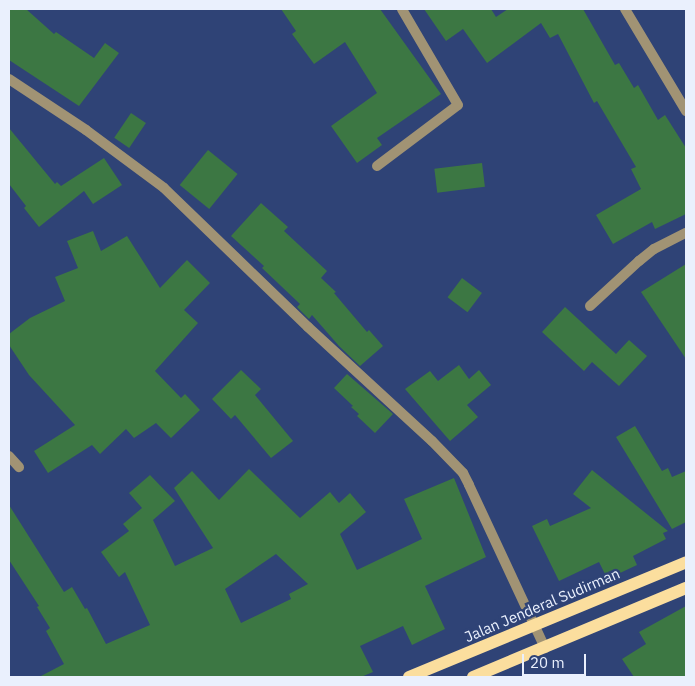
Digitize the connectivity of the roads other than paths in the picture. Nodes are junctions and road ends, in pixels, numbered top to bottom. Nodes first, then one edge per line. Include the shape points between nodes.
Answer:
1 (402, 9) edge
2 (624, 9) edge
3 (9, 79) edge
4 (686, 111) edge
5 (377, 166) dead end
6 (686, 233) edge
7 (590, 306) dead end
8 (9, 456) edge
9 (19, 467) dead end
10 (686, 562) edge
11 (686, 588) edge
12 (536, 626) junction
13 (545, 648) junction
14 (409, 677) edge
15 (473, 677) edge

1 - 5 street via 458,105
2 - 4 street
3 - 12 street via 86,130 164,188 432,441 470,485
6 - 7 street via 638,261
8 - 9 street
10 - 12 main road, Jalan Jenderal Sudirman
11 - 13 main road
12 - 13 street
12 - 14 main road, Jalan Jenderal Sudirman
13 - 15 main road

